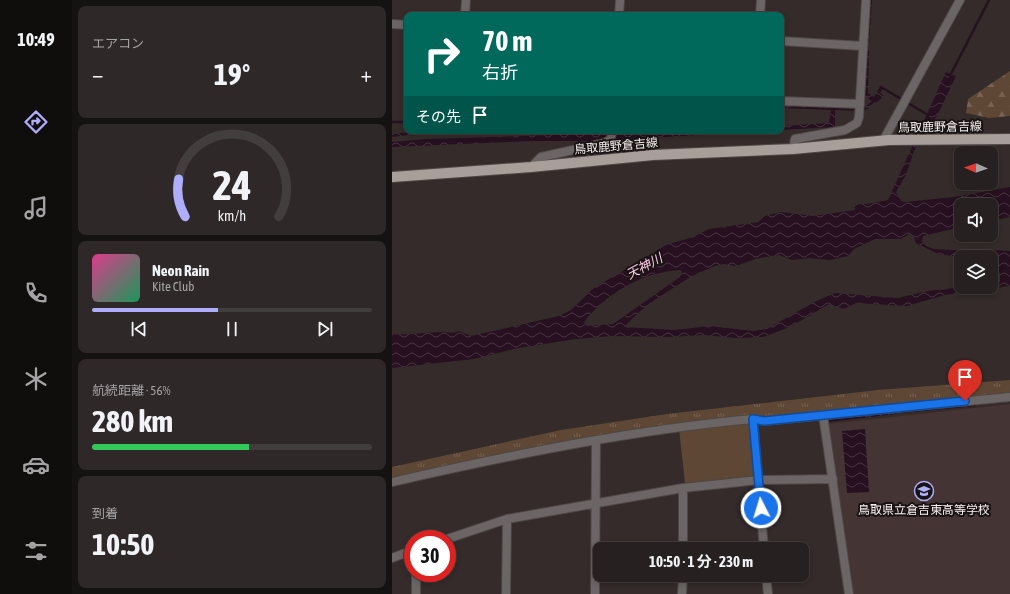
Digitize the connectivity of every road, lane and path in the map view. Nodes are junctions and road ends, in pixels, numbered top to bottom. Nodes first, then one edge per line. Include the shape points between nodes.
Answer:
1 (466, 0) edge
2 (620, 0) edge
3 (761, 0) edge
4 (866, 0) edge
5 (960, 0) edge
6 (465, 12) edge
7 (619, 12) edge
8 (760, 12) edge
9 (392, 24) edge
10 (404, 24) edge
11 (784, 41) edge
12 (863, 46) junction
13 (784, 101) edge
14 (860, 104) junction
15 (612, 134) edge
16 (1010, 139) edge
17 (886, 141) junction
18 (793, 149) junction
19 (531, 167) junction
20 (392, 177) edge
21 (1010, 397) edge
22 (822, 415) junction
23 (753, 419) junction
24 (596, 440) junction
25 (833, 478) junction
26 (759, 480) junction
27 (392, 482) edge
28 (683, 488) junction
29 (595, 502) junction
30 (507, 519) junction
31 (456, 536) edge
32 (683, 542) edge
33 (763, 542) edge
34 (404, 553) edge
35 (392, 558) edge
36 (416, 582) edge
37 (683, 582) edge
38 (767, 582) edge
39 (416, 594) edge
40 (506, 594) edge
41 (595, 594) edge
42 (682, 594) edge
43 (768, 594) edge
44 (849, 594) edge

1 - 6 street
2 - 7 street
3 - 8 street
4 - 12 street
5 - 17 street
9 - 10 street
11 - 12 street
12 - 14 street
13 - 14 street
14 - 18 street via 857,123 845,130 795,139
15 - 19 street via 611,139 605,143 541,158
16 - 17 main road, 鳥取鹿野倉吉線
17 - 18 main road, 鳥取鹿野倉吉線
18 - 19 main road, 鳥取鹿野倉吉線 via 653,155
19 - 20 main road, 鳥取鹿野倉吉線
21 - 22 street
22 - 23 street via 764,421
22 - 25 street
23 - 24 street
23 - 26 street
24 - 27 street
24 - 29 street
25 - 26 street
25 - 44 street
26 - 28 street
26 - 33 street
28 - 29 street
28 - 32 street
29 - 30 street
29 - 41 street
30 - 31 street
30 - 40 street
34 - 35 street
36 - 39 street
37 - 42 street
38 - 43 street

